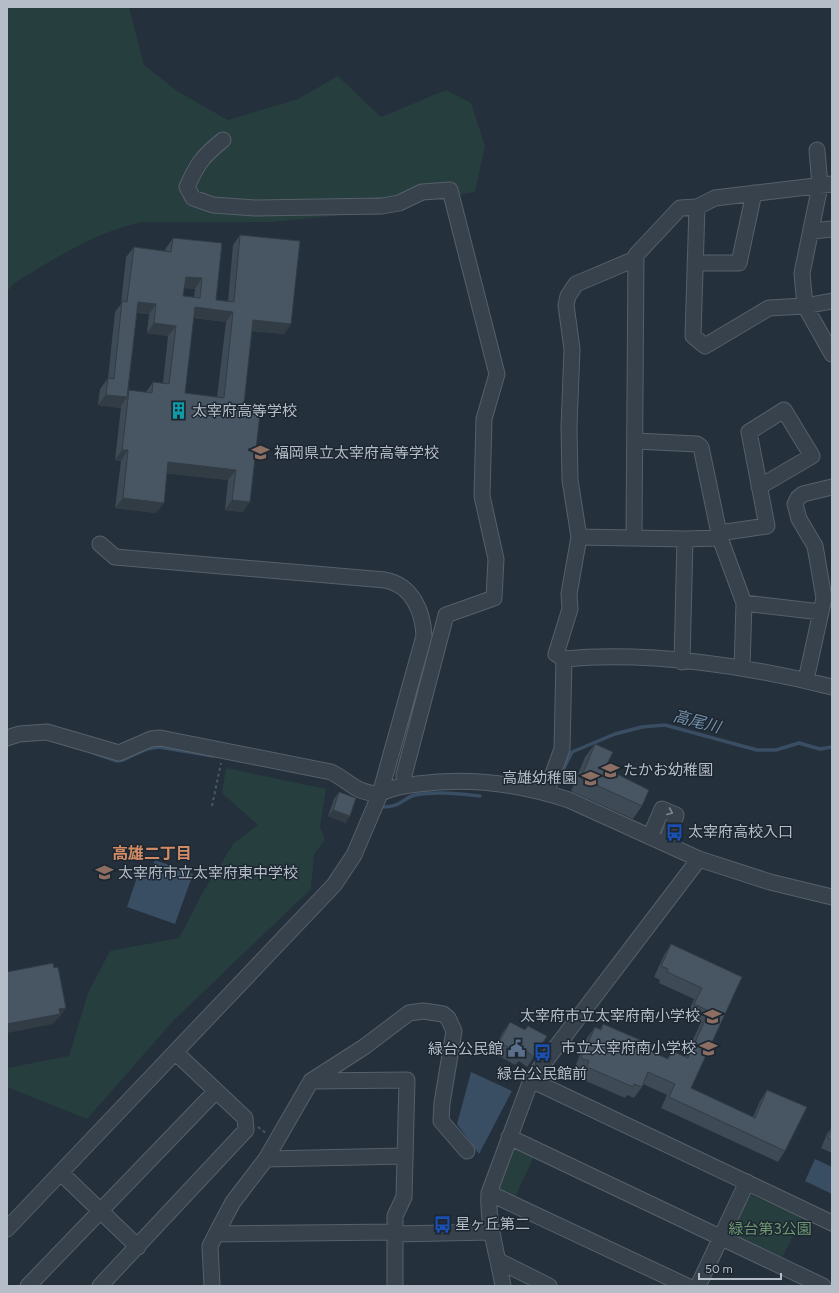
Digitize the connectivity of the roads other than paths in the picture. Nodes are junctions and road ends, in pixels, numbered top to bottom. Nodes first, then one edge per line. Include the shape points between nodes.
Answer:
1 (223, 140) dead end
2 (817, 150) dead end
3 (826, 185) edge
4 (754, 193) junction
5 (697, 207) junction
6 (832, 229) edge
7 (812, 231) junction
8 (635, 259) junction
9 (695, 263) junction
10 (832, 301) edge
11 (805, 306) junction
12 (832, 354) edge
13 (635, 441) junction
14 (759, 487) junction
15 (832, 487) edge
16 (719, 536) junction
17 (579, 537) junction
18 (634, 538) junction
19 (685, 539) junction
20 (100, 544) dead end
21 (825, 602) edge
22 (744, 603) junction
23 (564, 659) junction
24 (682, 662) junction
25 (742, 668) junction
26 (806, 680) junction
27 (832, 687) edge
28 (7, 738) edge
29 (405, 786) junction
30 (546, 793) junction
31 (380, 794) junction
32 (650, 837) junction
33 (666, 844) junction
34 (699, 859) junction
35 (832, 897) edge
36 (175, 1052) junction
37 (532, 1080) junction
38 (311, 1081) junction
39 (216, 1091) junction
40 (509, 1138) junction
41 (467, 1152) dead end
42 (405, 1156) junction
43 (266, 1159) junction
44 (61, 1173) junction
45 (747, 1182) junction
46 (489, 1193) junction
47 (99, 1211) junction
48 (832, 1223) edge
49 (7, 1229) edge
50 (492, 1232) junction
51 (395, 1233) junction
52 (216, 1234) junction
53 (721, 1237) junction
54 (138, 1247) junction
55 (499, 1262) junction
56 (28, 1286) edge
57 (100, 1286) edge
58 (212, 1286) edge
59 (395, 1286) edge
60 (503, 1286) edge
61 (549, 1286) edge
62 (687, 1286) edge
63 (698, 1286) edge
64 (823, 1286) edge

1 - 29 street via 204,155 187,188 193,198 213,205 255,208 382,206 399,203 422,192 450,190 497,374 484,419 482,496 496,559 494,598 446,615 404,775
2 - 3 street
3 - 4 street
3 - 7 street
4 - 5 street via 715,198
4 - 9 street via 739,263
5 - 8 street via 678,209
5 - 9 street
6 - 7 street
7 - 11 street via 802,273
8 - 13 street
8 - 17 street via 576,284 568,296 566,306 572,349 570,480
9 - 11 street via 693,336 705,346 769,308
10 - 11 street
11 - 12 street
13 - 16 street via 701,446
13 - 18 street
14 - 14 street via 749,432 784,410 812,456
14 - 16 street via 767,526
15 - 21 street via 804,494 798,498 796,504 799,519 815,546
16 - 19 street
16 - 22 street
17 - 18 street
17 - 23 street via 569,594 570,609 556,654
18 - 19 street
19 - 24 street
20 - 31 street via 115,557 385,580 407,590 419,609 424,636
21 - 22 street
21 - 26 street
22 - 25 street
23 - 24 street via 599,656
23 - 30 street via 562,749
24 - 25 street
25 - 26 street
26 - 27 street
28 - 31 street via 19,734 47,732 119,753 151,739 160,738 331,772 360,792
29 - 30 street via 446,780 486,782
29 - 31 street
30 - 32 street via 569,800
31 - 36 street via 354,855 334,885
32 - 33 street
32 -> 33 street via 662,809 676,815
33 - 34 street
34 - 35 street via 770,882
34 - 37 street
36 - 39 street
36 - 44 street
37 - 40 street
37 - 45 street
38 - 41 street via 364,1047 409,1013 423,1011 443,1014 448,1018 454,1031 441,1121
38 - 42 street via 407,1080
38 - 43 street
39 - 47 street
39 - 54 street via 246,1118 246,1130
40 - 46 street
40 - 53 street
42 - 43 street
42 - 51 street via 404,1197 395,1216
43 - 52 street via 233,1202
44 - 47 street
44 - 49 street
45 - 48 street
45 - 53 street
46 - 50 street
46 - 62 street
47 - 54 street
47 - 56 street
50 - 51 street
50 - 55 street
51 - 52 street
51 - 59 street
52 - 58 street via 210,1246
53 - 63 street
53 - 64 street
54 - 57 street
55 - 60 street
55 - 61 street

